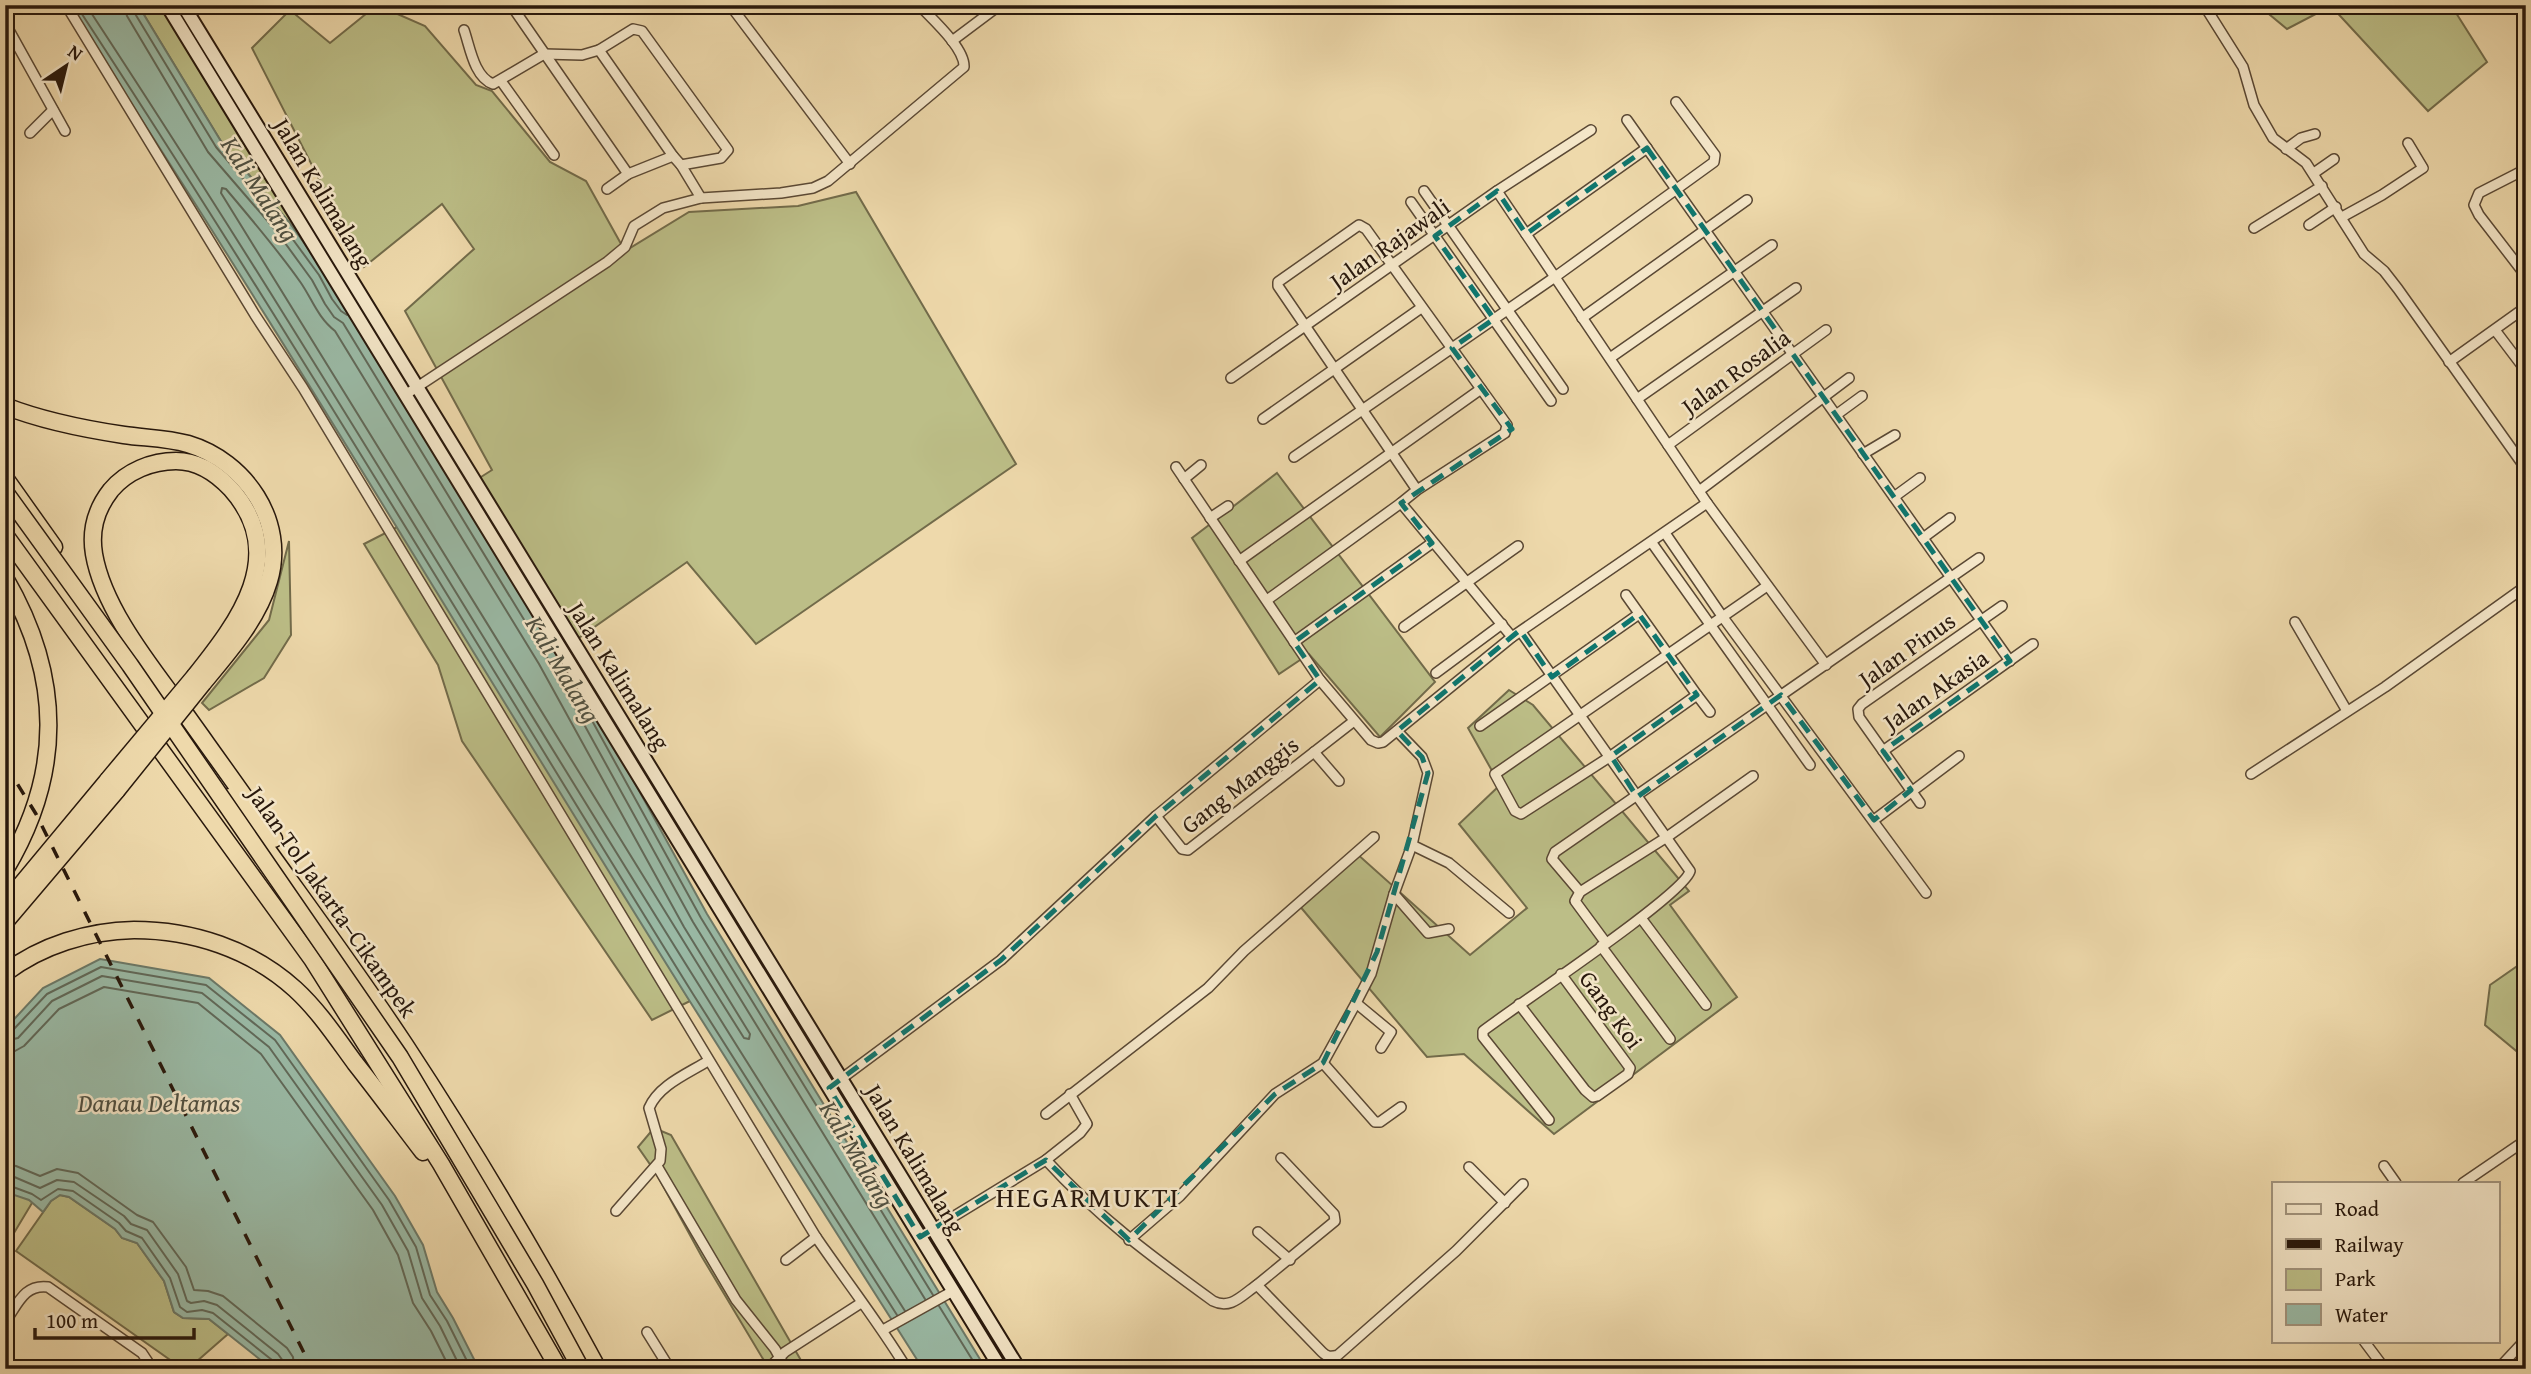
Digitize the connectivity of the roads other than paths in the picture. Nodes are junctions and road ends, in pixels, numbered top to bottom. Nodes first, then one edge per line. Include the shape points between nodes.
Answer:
1 (66, 5) edge
2 (167, 5) edge
3 (183, 5) edge
4 (511, 5) edge
5 (730, 5) edge
6 (919, 5) edge
7 (1000, 5) edge
8 (2204, 5) edge
9 (5, 23) edge
10 (464, 30) dead end
11 (952, 41) junction
12 (599, 50) junction
13 (544, 54) junction
14 (501, 81) junction
15 (1676, 103) dead end
16 (53, 110) junction
17 (1627, 120) dead end
18 (1591, 130) dead end
19 (65, 131) dead end
20 (30, 133) dead end
21 (2315, 134) dead end
22 (2408, 143) dead end
23 (1647, 148) junction
24 (2286, 149) junction
25 (554, 155) dead end
26 (673, 156) junction
27 (2334, 159) dead end
28 (849, 164) junction
29 (681, 165) junction
30 (2522, 171) edge
31 (2314, 173) junction
32 (628, 174) junction
33 (2526, 182) edge
34 (2322, 186) junction
35 (607, 189) dead end
36 (1677, 190) junction
37 (1424, 191) dead end
38 (1497, 191) junction
39 (701, 198) junction
40 (1747, 200) dead end
41 (1411, 202) dead end
42 (2336, 207) junction
43 (2342, 217) junction
44 (2309, 225) dead end
45 (1448, 226) junction
46 (2254, 228) dead end
47 (1706, 231) junction
48 (1526, 234) junction
49 (1435, 236) junction
50 (1772, 245) dead end
51 (1393, 265) junction
52 (1734, 271) junction
53 (2526, 276) edge
54 (1555, 277) junction
55 (1796, 288) dead end
56 (1421, 307) junction
57 (2526, 307) edge
58 (1507, 310) junction
59 (1762, 311) junction
60 (1582, 318) junction
61 (1494, 319) junction
62 (1305, 327) junction
63 (1826, 330) dead end
64 (2496, 330) junction
65 (1452, 348) junction
66 (1794, 355) junction
67 (1610, 358) junction
68 (2449, 362) junction
69 (1333, 369) junction
70 (2526, 371) edge
71 (1231, 378) dead end
72 (1849, 378) dead end
73 (417, 387) junction
74 (1481, 389) junction
75 (1563, 389) dead end
76 (405, 395) junction
77 (1862, 396) dead end
78 (1824, 397) junction
79 (1637, 399) junction
80 (1551, 401) dead end
81 (5, 406) edge
82 (1362, 410) junction
83 (1836, 415) junction
84 (1263, 419) dead end
85 (1895, 435) dead end
86 (1668, 445) junction
87 (1391, 452) junction
88 (1863, 454) junction
89 (1294, 457) dead end
90 (1201, 465) dead end
91 (1176, 467) dead end
92 (2526, 469) edge
93 (5, 478) edge
94 (1184, 478) junction
95 (1920, 478) dead end
96 (1418, 490) junction
97 (1699, 491) junction
98 (5, 492) edge
99 (1894, 497) junction
100 (1401, 503) junction
101 (1707, 503) junction
102 (1228, 506) dead end
103 (5, 508) edge
104 (1210, 518) junction
105 (1950, 518) dead end
106 (1665, 533) junction
107 (5, 535) edge
108 (1923, 538) junction
109 (1652, 542) junction
110 (1432, 543) junction
111 (1518, 546) dead end
112 (1979, 558) dead end
113 (1239, 561) junction
114 (5, 578) edge
115 (1951, 578) junction
116 (1468, 582) junction
117 (1768, 586) junction
118 (2526, 586) edge
119 (1626, 595) dead end
120 (1267, 600) junction
121 (2002, 606) dead end
122 (1639, 614) junction
123 (1722, 616) junction
124 (1982, 621) junction
125 (2295, 622) dead end
126 (1502, 624) junction
127 (1709, 625) junction
128 (1404, 627) dead end
129 (1521, 632) junction
130 (1512, 637) junction
131 (1294, 642) junction
132 (2033, 644) dead end
133 (1668, 655) junction
134 (2010, 661) junction
135 (1826, 665) junction
136 (1436, 673) dead end
137 (1552, 677) junction
138 (199, 680) junction
139 (1320, 680) junction
140 (1697, 695) junction
141 (1781, 695) junction
142 (1766, 705) junction
143 (2347, 711) junction
144 (1710, 712) dead end
145 (1581, 716) junction
146 (1354, 721) junction
147 (1480, 726) dead end
148 (1397, 731) junction
149 (1883, 751) junction
150 (1314, 752) junction
151 (1611, 756) junction
152 (1959, 756) dead end
153 (1810, 765) dead end
154 (2251, 774) dead end
155 (1753, 776) dead end
156 (1339, 781) dead end
157 (112, 785) junction
158 (1911, 790) junction
159 (1637, 796) junction
160 (1920, 803) dead end
161 (1156, 816) junction
162 (1874, 820) junction
163 (1374, 837) dead end
164 (1667, 837) junction
165 (1412, 845) junction
166 (5, 870) edge
167 (1580, 892) junction
168 (1926, 893) dead end
169 (1394, 894) junction
170 (5, 904) edge
171 (1509, 913) dead end
172 (1641, 918) junction
173 (5, 922) edge
174 (325, 928) junction
175 (1449, 929) dead end
176 (1603, 945) junction
177 (5, 973) edge
178 (1561, 974) junction
179 (1356, 1003) junction
180 (1519, 1004) junction
181 (1706, 1005) dead end
182 (1670, 1039) dead end
183 (1381, 1048) dead end
184 (708, 1061) junction
185 (1323, 1063) junction
186 (841, 1079) junction
187 (829, 1088) junction
188 (1070, 1094) junction
189 (1401, 1107) dead end
190 (1046, 1114) dead end
191 (1549, 1120) dead end
192 (2526, 1140) edge
193 (1281, 1158) dead end
194 (1046, 1160) junction
195 (657, 1166) junction
196 (2384, 1166) dead end
197 (1469, 1167) dead end
198 (2395, 1182) edge
199 (2464, 1182) edge
200 (1523, 1184) dead end
201 (1505, 1203) junction
202 (617, 1211) dead end
203 (472, 1218) junction
204 (933, 1229) junction
205 (1258, 1233) dead end
206 (816, 1237) junction
207 (920, 1237) junction
208 (1129, 1240) junction
209 (786, 1260) dead end
210 (1290, 1260) junction
211 (1257, 1285) junction
212 (947, 1294) junction
213 (861, 1303) junction
214 (5, 1322) edge
215 (883, 1330) junction
216 (647, 1332) dead end
217 (2526, 1339) edge
218 (2365, 1342) edge
219 (779, 1358) junction
220 (149, 1369) edge
221 (559, 1369) edge
222 (571, 1369) edge
223 (581, 1369) edge
224 (598, 1369) edge
225 (670, 1369) edge
226 (768, 1369) edge
227 (786, 1369) edge
228 (907, 1369) edge
229 (1001, 1369) edge
230 (1019, 1369) edge
231 (2385, 1369) edge
232 (2498, 1369) edge

1 - 184 street via 322,419
2 - 76 main road, Jalan Kalimalang
3 - 73 main road, Jalan Kalimalang
4 - 13 street
5 - 28 street
6 - 11 street
7 - 11 street
8 - 24 street via 2243,67 2258,113 2273,138
9 - 16 street
10 - 14 street via 483,78 491,84
11 - 28 street via 964,61 962,69
12 - 13 street via 582,55
12 - 26 street
12 - 29 street via 633,29 642,31 728,150 721,158
13 - 14 street
13 - 32 street
14 - 25 street
15 - 36 street via 1716,158
16 - 19 street
16 - 20 street
17 - 23 street
18 - 38 street, Jalan Rajawali
21 - 24 street
22 - 43 street via 2423,168
23 - 36 street
23 - 48 street
24 - 31 street
26 - 29 street
26 - 32 street
27 - 31 street
28 - 39 street via 813,188
29 - 39 street
30 - 33 street
30 - 53 street via 2479,193 2473,205
31 - 34 street
32 - 35 street
34 - 42 street
34 - 46 street
36 - 47 street
36 - 54 street
37 - 45 street
38 - 45 street, Jalan Rajawali
38 - 48 street
39 - 73 street via 663,208 644,219 634,226 622,250 607,262
40 - 47 street
41 - 49 street
42 - 43 street
42 - 44 street
43 - 68 street via 2364,254 2384,271
45 - 49 street, Jalan Rajawali
45 - 58 street
47 - 52 street
47 - 60 street
48 - 54 street
49 - 51 street, Jalan Rajawali
49 - 61 street
50 - 52 street
51 - 56 street
51 - 62 street, Jalan Rajawali
51 - 62 street via 1366,229 1359,225 1351,229 1278,282
52 - 59 street
52 - 67 street
54 - 58 street
54 - 60 street
55 - 59 street
56 - 65 street
56 - 69 street
57 - 64 street
58 - 61 street
58 - 75 street
59 - 66 street
59 - 79 street
60 - 67 street
61 - 65 street
61 - 80 street
62 - 69 street
62 - 71 street, Jalan Rajawali
63 - 66 street, Jalan Rosalia
64 - 68 street
64 - 70 street
65 - 74 street
65 - 82 street
66 - 78 street
66 - 86 street, Jalan Rosalia
67 - 79 street
68 - 92 street
69 - 82 street
69 - 84 street
72 - 78 street
73 - 76 street
73 - 186 main road, Jalan Kalimalang
74 - 87 street
74 - 96 street via 1507,431
76 - 187 main road, Jalan Kalimalang
77 - 83 street
78 - 83 street
78 - 97 street
79 - 86 street
81 - 138 highway via 85,428 191,445 229,465 253,489 271,534 269,582 242,633
82 - 87 street
82 - 89 street
83 - 88 street
85 - 88 street
86 - 97 street
87 - 96 street
87 - 113 street
88 - 99 street
90 - 94 street
91 - 94 street
93 - 174 highway, Jalan Tol Jakarta–Cikampek
94 - 104 street
95 - 99 street
96 - 100 street
97 - 101 street
98 - 223 highway, bridge via 400,1057
99 - 108 street
100 - 110 street
100 - 120 street
101 - 106 street
101 - 117 street
102 - 104 street
103 - 222 highway, bridge via 316,945 400,1073
104 - 113 street
105 - 108 street
106 - 109 street
106 - 123 street
107 - 203 highway, Jalan Tol Jakarta–Cikampek via 312,959
108 - 115 street
109 - 127 street
109 - 129 street
110 - 116 street
110 - 131 street
111 - 116 street
112 - 115 street
113 - 120 street
114 - 166 highway via 41,659 49,719 42,782 29,822
115 - 124 street
115 - 135 street
116 - 126 street
116 - 128 street
117 - 123 street
117 - 135 street
118 - 143 street
119 - 122 street
120 - 131 street
121 - 124 street, Jalan Pinus
122 - 133 street
122 - 137 street
123 - 127 street
123 - 141 street
124 - 134 street
124 - 149 street, Jalan Pinus via 1862,704 1858,713
125 - 143 street
126 - 130 street
126 - 136 street
127 - 133 street
127 - 142 street
129 - 130 street
129 - 137 street
130 - 148 street
131 - 139 street
132 - 134 street, Jalan Akasia
133 - 140 street
133 - 145 street
134 - 149 street, Jalan Akasia
135 - 141 street
137 - 145 street
137 - 147 street
138 - 157 highway, bridge
138 - 174 highway via 246,605 256,576 256,542 245,507 225,483 205,468 169,461 126,476 104,499 94,521 95,563 142,655 304,885
139 - 146 street
139 - 161 street
140 - 144 street
140 - 151 street
141 - 142 street
141 - 162 street
142 - 153 street
142 - 159 street
143 - 154 street
145 - 151 street
145 - 151 street via 1496,772 1515,811 1521,814
146 - 148 street via 1378,743
146 - 150 street, Gang Manggis
148 - 165 street via 1422,757 1428,773
149 - 158 street
150 - 156 street
150 - 161 street, Gang Manggis via 1188,850 1182,849
151 - 159 street
152 - 158 street
155 - 164 street
157 - 170 highway
157 - 173 highway
158 - 160 street
158 - 162 street
159 - 164 street
159 - 167 street via 1553,853 1552,859
161 - 186 street via 1001,960
162 - 168 street
163 - 188 street via 1208,988
164 - 167 street
164 - 172 street via 1690,874
165 - 169 street
165 - 171 street via 1449,863
167 - 176 street via 1575,901
169 - 175 street via 1428,933
169 - 179 street via 1371,974
172 - 176 street
172 - 181 street
174 - 224 highway, Jalan Tol Jakarta–Cikampek via 506,1207
176 - 178 street
176 - 182 street
177 - 203 highway via 59,944 119,931 169,932 238,952 271,970 307,1002
178 - 180 street
178 - 180 street, Gang Koi via 1630,1068 1628,1074 1593,1097
179 - 183 street via 1391,1032
179 - 185 street
180 - 191 street via 1483,1031 1483,1037
184 - 195 street via 652,1101 649,1108 662,1149
184 - 206 street
185 - 189 street via 1375,1122
185 - 208 street via 1275,1094 1180,1196
186 - 187 street
186 - 204 main road, Jalan Kalimalang
187 - 207 main road, Jalan Kalimalang
188 - 190 street
188 - 194 street via 1087,1124
192 - 199 street
193 - 210 street via 1335,1216 1334,1224
194 - 204 street
194 - 208 street via 1074,1192
195 - 202 street
195 - 219 street via 736,1300
196 - 198 street
197 - 201 street
200 - 201 street
201 - 211 street via 1338,1355 1326,1356
203 - 221 highway, Jalan Tol Jakarta–Cikampek
204 - 207 street
204 - 230 main road, Jalan Kalimalang
205 - 210 street
206 - 209 street
206 - 213 street
207 - 212 main road, Jalan Kalimalang
208 - 211 street via 1221,1305
210 - 211 street
212 - 215 street
212 - 229 main road, Jalan Kalimalang
213 - 215 street
213 - 219 street
214 - 220 street via 27,1290 37,1285 48,1287 142,1353
215 - 228 street
216 - 225 street
217 - 232 street
218 - 231 street
219 - 226 street
219 - 227 street

